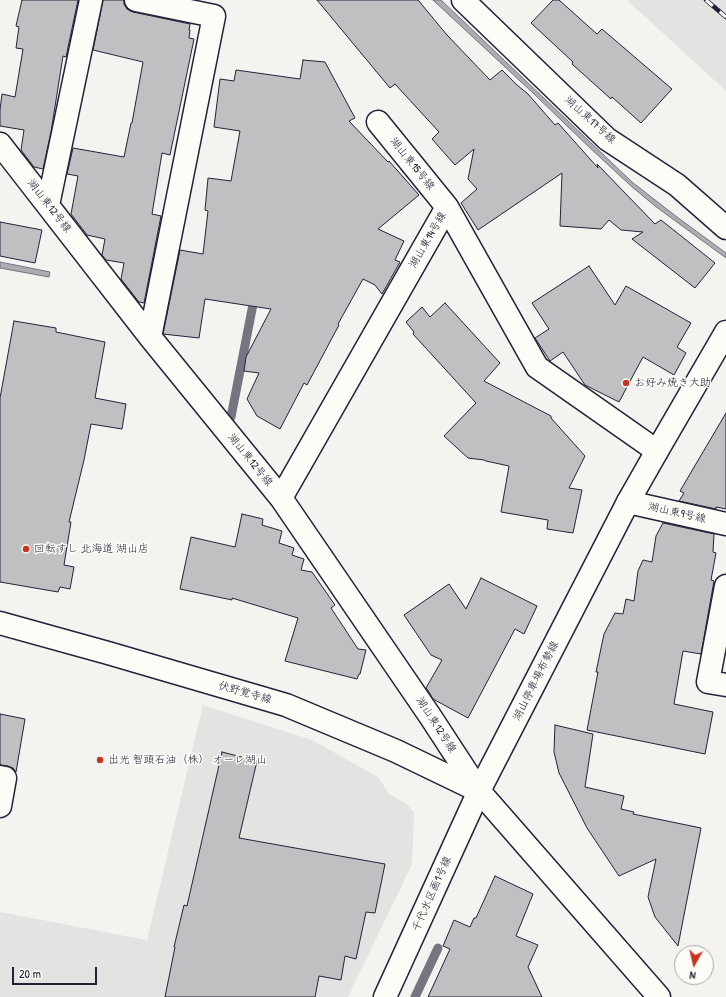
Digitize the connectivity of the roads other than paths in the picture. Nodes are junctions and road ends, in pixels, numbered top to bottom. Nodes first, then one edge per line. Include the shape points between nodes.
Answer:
1 (91, 0) edge
2 (136, 0) edge
3 (464, 0) edge
4 (378, 122) dead end
5 (0, 144) edge
6 (48, 205) junction
7 (447, 206) junction
8 (726, 228) edge
9 (726, 332) edge
10 (150, 337) junction
11 (657, 451) junction
12 (281, 498) junction
13 (628, 502) junction
14 (726, 524) edge
15 (726, 586) edge
16 (0, 623) edge
17 (726, 685) edge
18 (0, 777) edge
19 (479, 791) junction
20 (0, 806) edge
21 (385, 997) edge
22 (660, 997) edge

1 - 6 street
2 - 10 street via 214,16
3 - 8 street, 湖山東17号線 via 607,139 677,184
4 - 7 street, 湖山東15号線
5 - 6 street, 湖山東12号線
6 - 10 street, 湖山東12号線
7 - 11 street, 湖山東14号線 via 537,367
7 - 12 street, 湖山東14号線
9 - 11 street, 湖山停車場布勢線
10 - 12 street, 湖山東12号線
11 - 13 street, 湖山停車場布勢線
12 - 19 street, 湖山東12号線
13 - 14 street, 湖山東9号線
13 - 19 street, 湖山停車場布勢線
15 - 17 street via 708,682
16 - 19 street, 伏野覚寺線 via 286,705 396,751
18 - 20 street via 6,778
19 - 21 street, 千代水区画1号線
19 - 22 street

